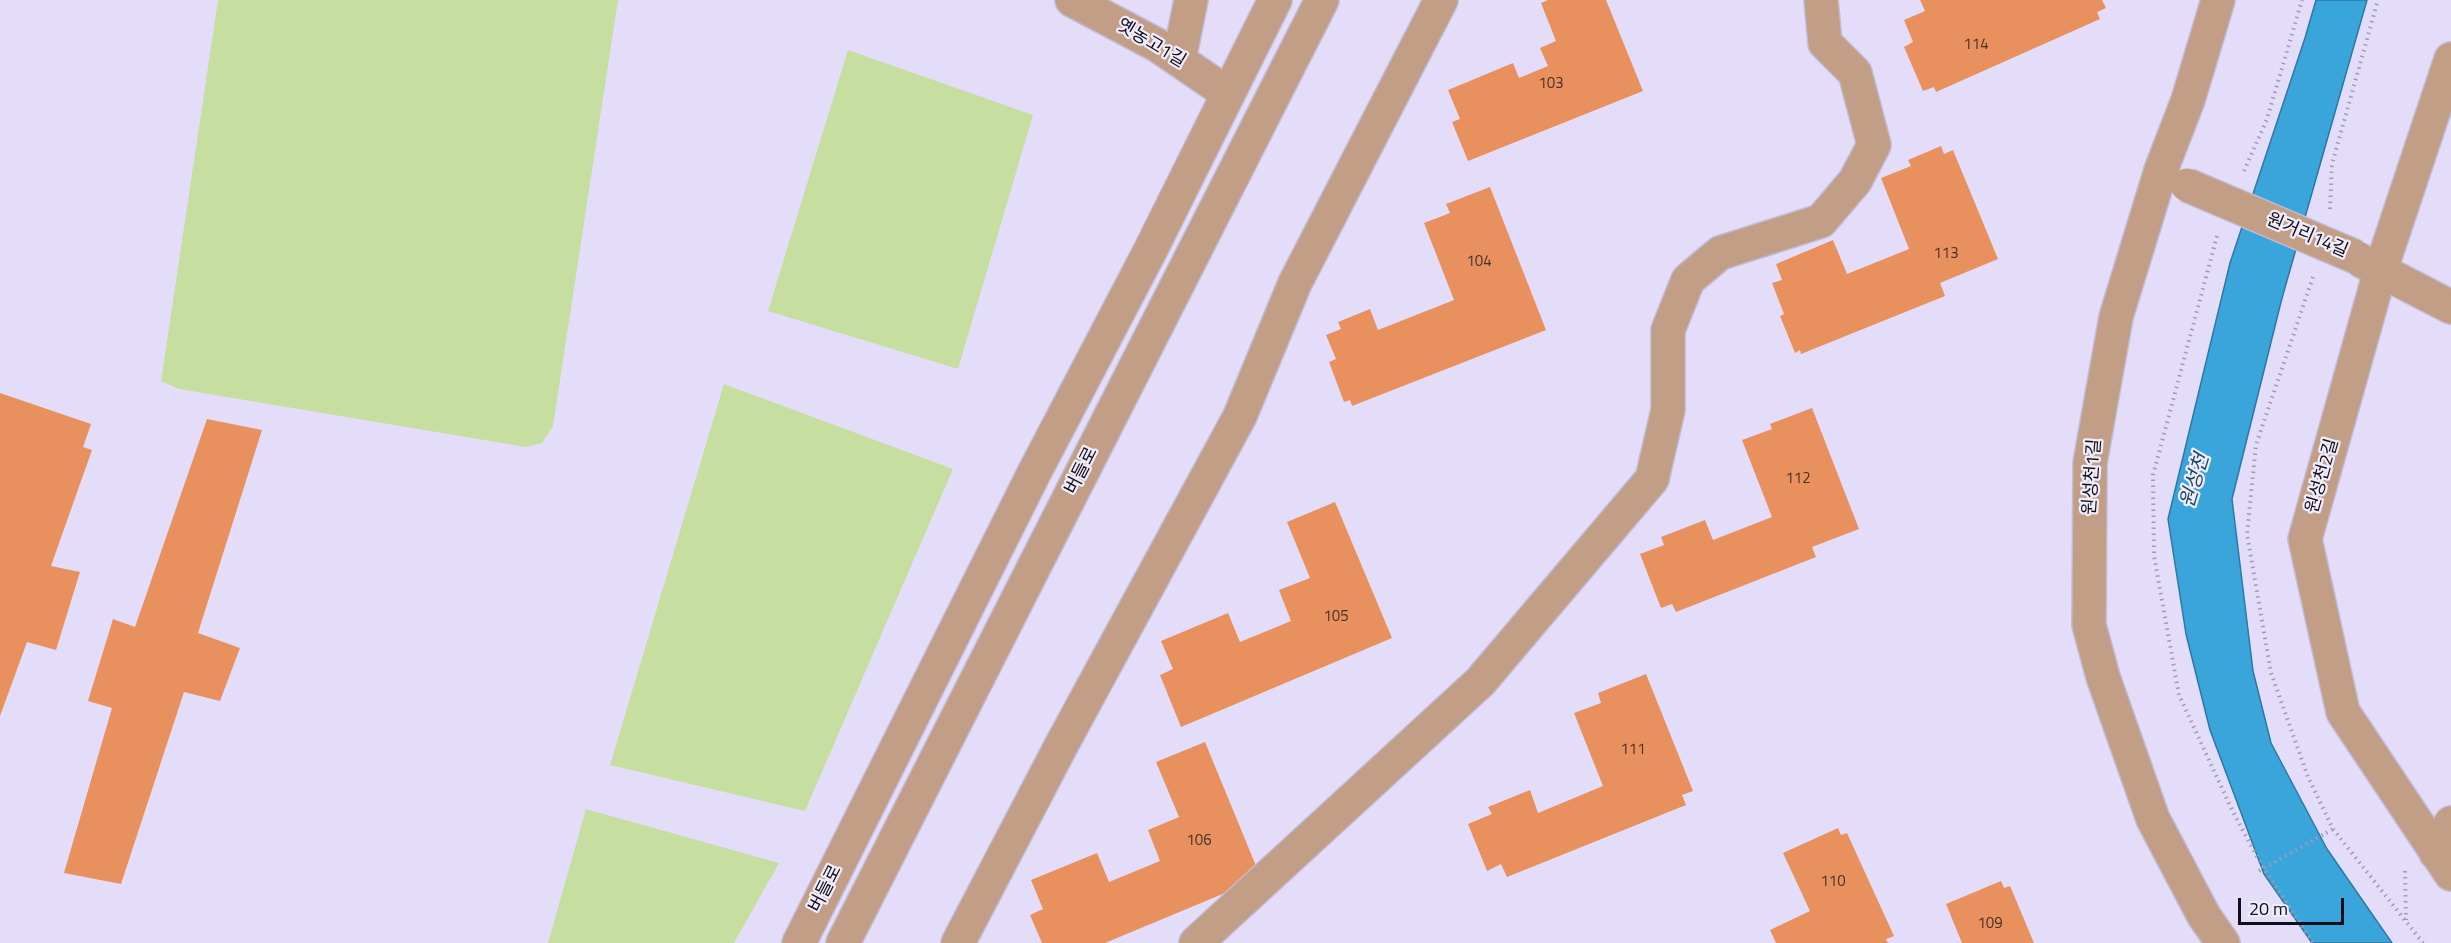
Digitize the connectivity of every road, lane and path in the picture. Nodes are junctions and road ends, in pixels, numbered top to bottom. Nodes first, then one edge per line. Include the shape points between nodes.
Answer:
1 (1072, 0) edge
2 (1191, 0) edge
3 (1275, 0) edge
4 (1322, 0) edge
5 (1440, 0) edge
6 (1821, 0) edge
7 (2218, 0) edge
8 (2302, 0) edge
9 (2451, 59) edge
10 (1179, 60) junction
11 (1227, 93) junction
12 (2174, 177) junction
13 (2240, 179) dead end
14 (2218, 230) dead end
15 (2368, 265) junction
16 (2451, 308) edge
17 (2451, 823) edge
18 (2333, 828) dead end
19 (2443, 863) edge
20 (2261, 864) junction
21 (2199, 929) edge
22 (799, 943) edge
23 (843, 943) edge
24 (958, 943) edge
25 (1196, 943) edge
26 (2223, 943) edge
27 (2313, 943) edge

1 - 10 street, 옛농고1길
2 - 10 street
3 - 11 street, 버들로
4 - 23 street, 버들로
5 - 24 street via 1295,283 1240,417
6 - 25 street via 1826,43 1855,73 1874,145 1855,182 1821,221 1720,253 1688,280 1668,330 1668,410 1652,479 1480,682
7 - 12 street, 원성천1길 via 2188,100
8 - 13 path via 2267,119
9 - 15 street, 원성천2길
10 - 11 street, 옛농고1길
11 - 22 street, 버들로
12 - 15 street, 원거리14길, bridge
12 - 21 street, 원성천1길 via 2116,317 2090,463 2089,625 2153,819
14 - 20 path via 2153,475 2154,556 2179,695
15 - 16 street, 원거리14길
15 - 19 street, 원성천2길 via 2305,539 2343,712
17 - 19 street
18 - 20 path, bridge via 2259,872
20 - 27 path
21 - 26 street, 원성천1길

